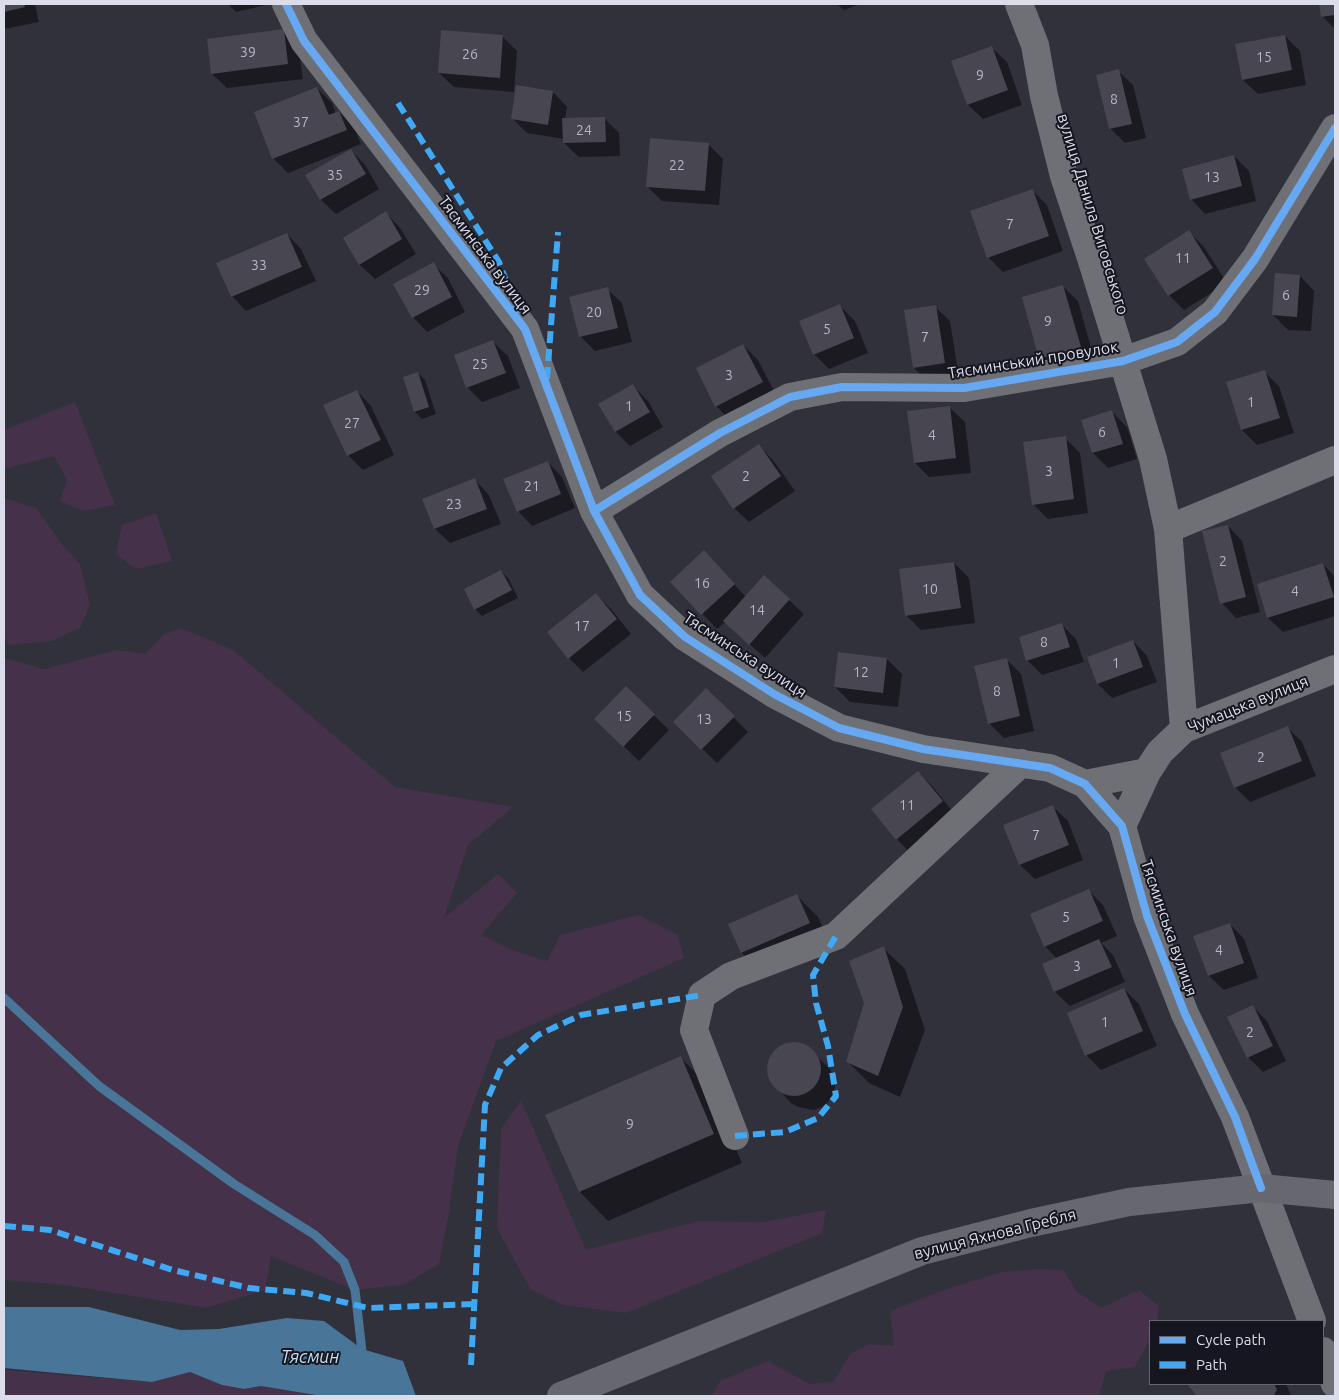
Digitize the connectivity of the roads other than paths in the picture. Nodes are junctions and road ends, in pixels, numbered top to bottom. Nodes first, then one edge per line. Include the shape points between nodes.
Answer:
1 (286, 4) edge
2 (1019, 4) edge
3 (1042, 4) edge
4 (1035, 45) junction
5 (1335, 128) edge
6 (1123, 361) junction
7 (1335, 460) edge
8 (594, 511) junction
9 (1168, 529) junction
10 (1335, 669) edge
11 (1184, 729) junction
12 (1021, 763) junction
13 (1147, 772) junction
14 (1085, 784) junction
15 (1122, 826) junction
16 (735, 1136) dead end
17 (1261, 1188) junction
18 (1335, 1194) edge
19 (1312, 1320) edge
20 (1324, 1354) edge
21 (1335, 1384) edge
22 (561, 1396) edge

1 - 8 street, Тясминська вулиця via 304,41 525,329
2 - 4 street, вулиця Данила Виговського
3 - 4 street
4 - 6 street, вулиця Данила Виговського via 1064,176
5 - 6 street, Тясминський провулок via 1255,259 1216,312 1177,342
6 - 8 street, Тясминський провулок via 964,388 842,387 790,397 720,433
6 - 9 street, вулиця Данила Виговського via 1152,459
7 - 9 street
8 - 12 street, Тясминська вулиця via 640,595 685,637 774,694 840,728 923,749
9 - 11 street, вулиця Данила Виговського
10 - 11 street, Чумацька вулиця
11 - 13 street, Чумацька вулиця via 1160,752
12 - 14 street, Тясминська вулиця via 1050,768
12 - 16 street via 836,936 731,976 702,995 694,1030
13 - 14 street
13 - 15 street, Чумацька вулиця
14 - 15 street, Тясминська вулиця
15 - 17 street, Тясминська вулиця via 1150,925 1185,1014 1234,1117
17 - 18 main road, вулиця Яхнова Гребля
17 - 19 street, Тясминська вулиця
17 - 22 main road, вулиця Яхнова Гребля via 1129,1202 922,1251
20 - 21 street

